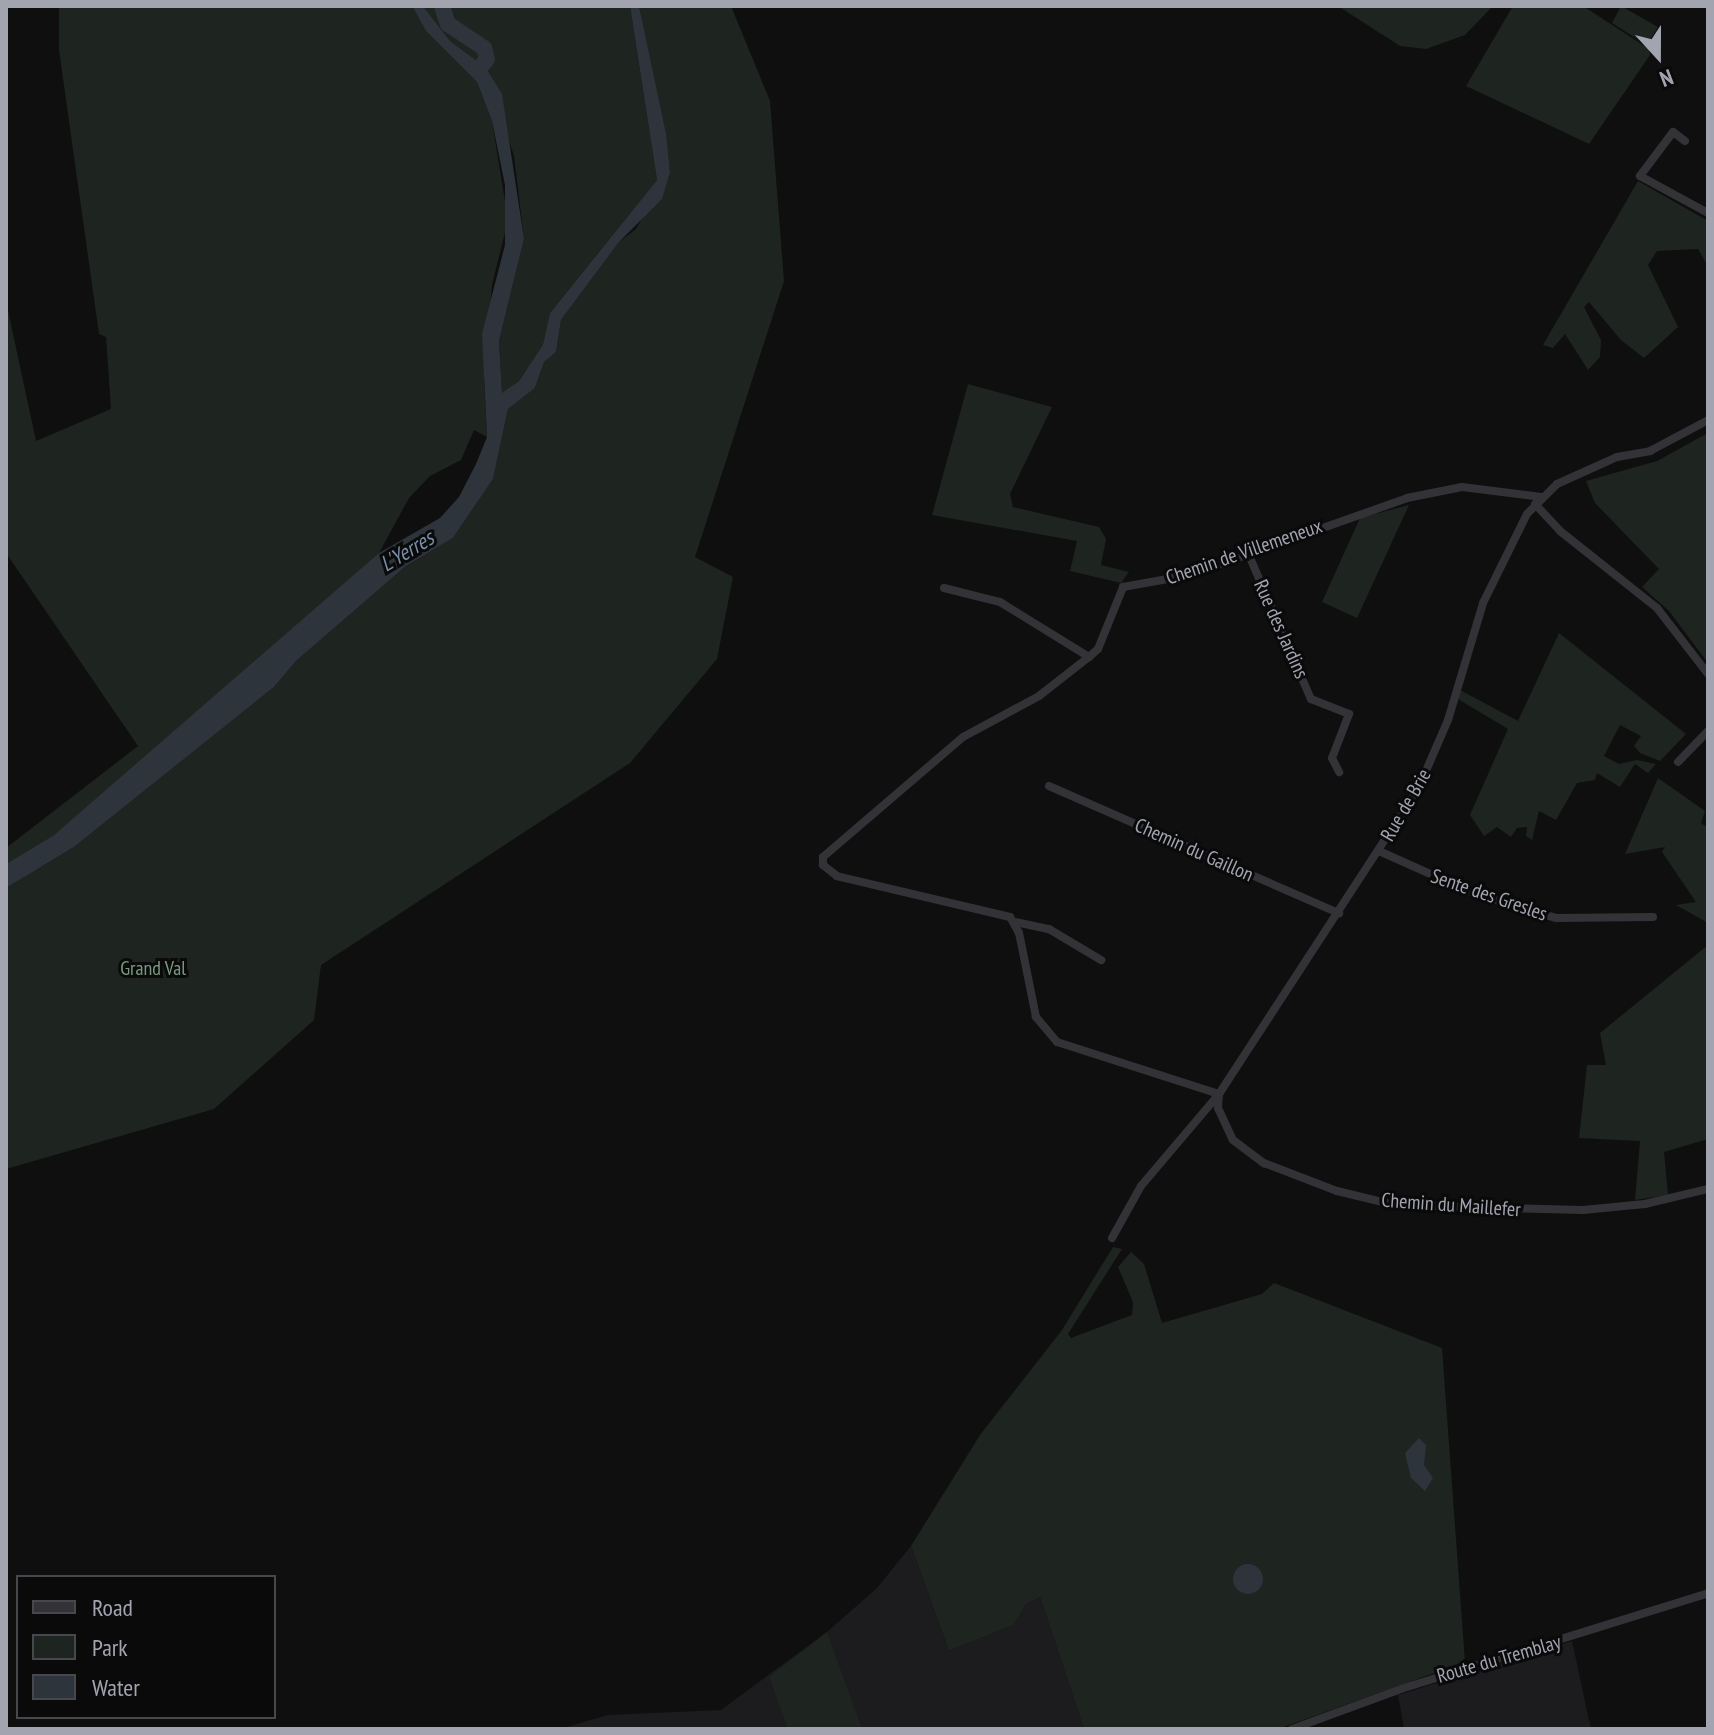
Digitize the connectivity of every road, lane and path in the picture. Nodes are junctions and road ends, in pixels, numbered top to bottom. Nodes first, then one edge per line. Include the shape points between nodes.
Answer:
1 (1685, 141) dead end
2 (1708, 213) edge
3 (1708, 420) edge
4 (1538, 500) junction
5 (1248, 553) junction
6 (944, 588) dead end
7 (1089, 657) junction
8 (1708, 674) edge
9 (1708, 731) edge
10 (1678, 762) dead end
11 (1339, 772) dead end
12 (1049, 786) dead end
13 (1379, 851) junction
14 (1339, 913) junction
15 (1653, 917) dead end
16 (1015, 922) junction
17 (1101, 960) dead end
18 (1219, 1094) junction
19 (1708, 1189) edge
20 (1112, 1238) dead end
21 (1708, 1593) edge
22 (1292, 1729) edge

1 - 2 street via 1673,132 1640,176
3 - 4 street via 1650,451 1596,464
4 - 5 street, Chemin de Villemeneux via 1462,487 1358,512
4 - 8 street via 1560,531 1657,608
4 - 13 street, Rue de Brie via 1483,603 1438,747
5 - 7 street, Chemin de Villemeneux via 1190,575 1123,587 1098,649
5 - 11 street, Rue des Jardins via 1311,699 1349,714 1332,758
6 - 7 street via 1000,602
7 - 16 street, Chemin de Villemeneux via 1039,696 963,737 829,850 823,865 837,876 1001,913
9 - 10 street
12 - 14 street, Chemin du Gaillon
13 - 14 street, Rue de Brie
13 - 15 street, Sente des Gresles via 1473,893 1556,918
14 - 18 street, Rue de Brie
16 - 17 street via 1049,929
16 - 18 street via 1036,1017 1057,1042
18 - 19 street, Chemin du Maillefer via 1218,1108 1233,1140 1264,1163 1337,1191 1395,1205 1583,1210 1645,1204
18 - 20 street, Rue de Brie via 1141,1186
21 - 22 street, Route du Tremblay via 1407,1687

